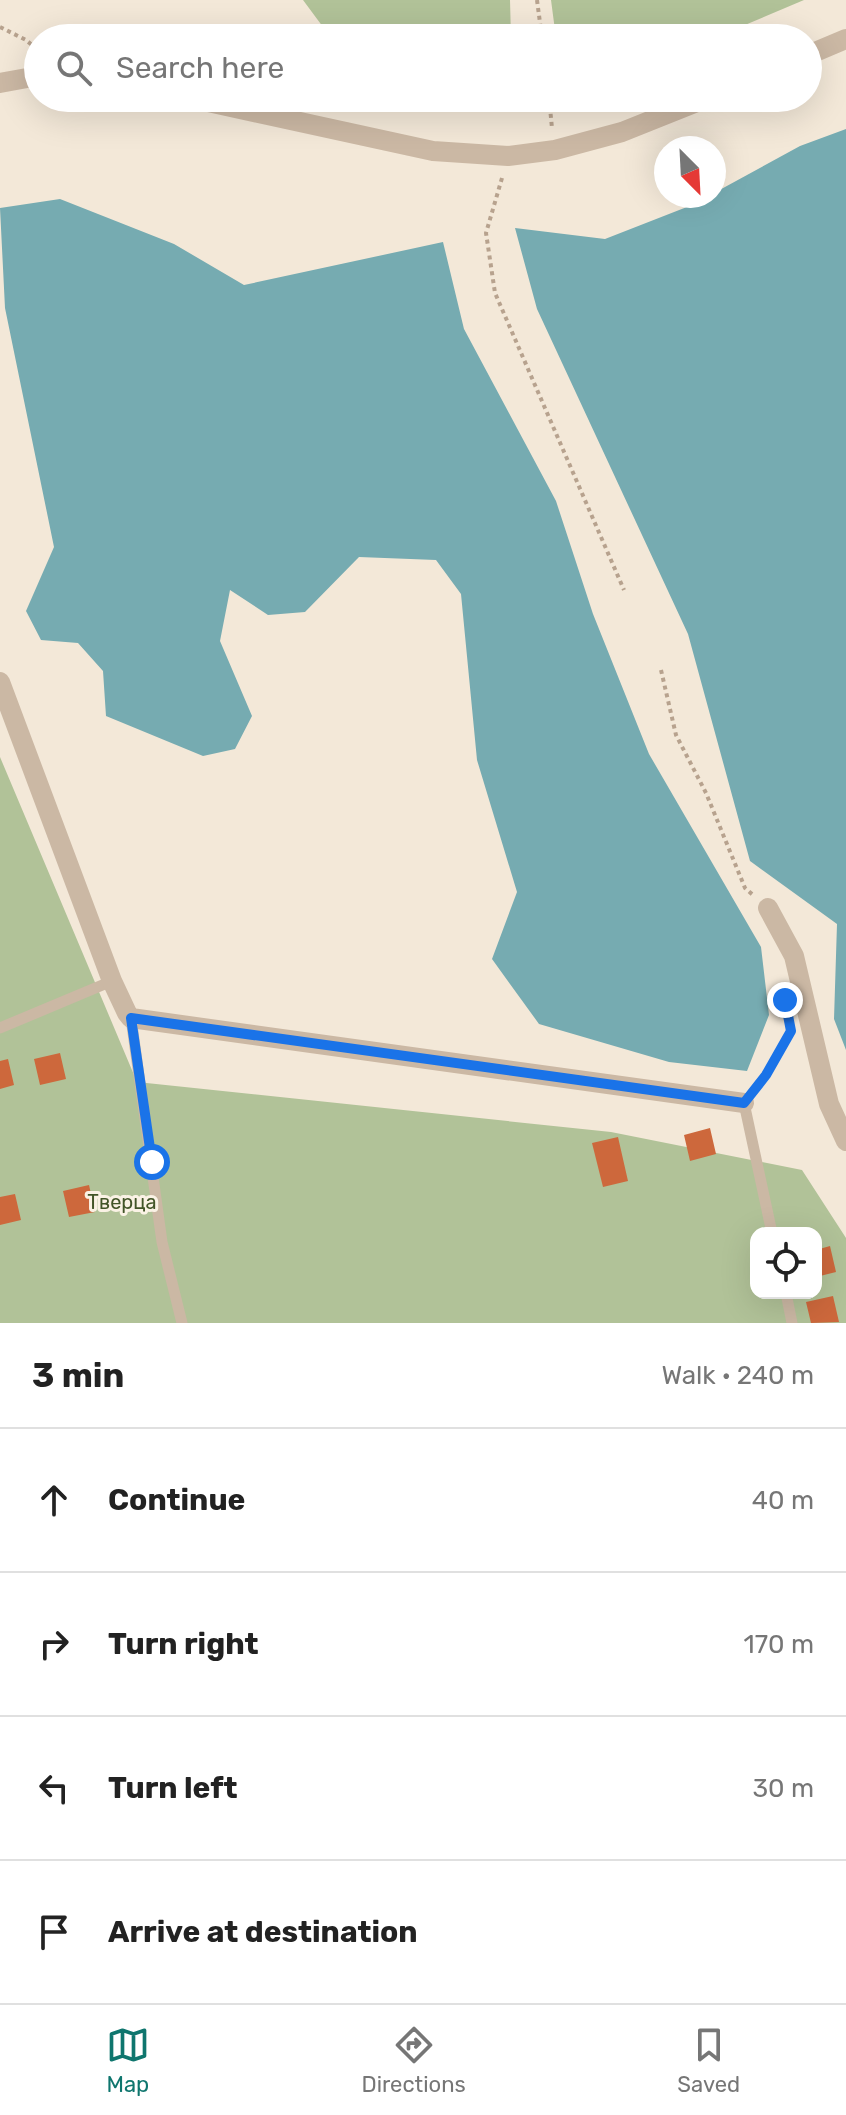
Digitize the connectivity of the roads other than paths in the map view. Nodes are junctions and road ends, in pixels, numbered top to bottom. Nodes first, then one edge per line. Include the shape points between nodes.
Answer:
1 (846, 39) edge
2 (822, 49) edge
3 (24, 79) edge
4 (0, 83) edge
5 (254, 112) edge
6 (672, 112) edge
7 (0, 682) edge
8 (768, 908) road end
9 (112, 981) junction
10 (131, 1018) junction
11 (0, 1028) edge
12 (744, 1103) joint
13 (846, 1141) edge
14 (771, 1227) edge
15 (787, 1299) edge
16 (182, 1323) edge
17 (792, 1323) edge

1 - 2 street
3 - 4 street
5 - 6 street via 433,151 508,156 555,150
7 - 9 street
8 - 13 street via 794,956 829,1104
9 - 10 street
9 - 11 lane
10 - 12 street
10 - 16 lane via 162,1242
12 - 14 lane
15 - 17 lane

